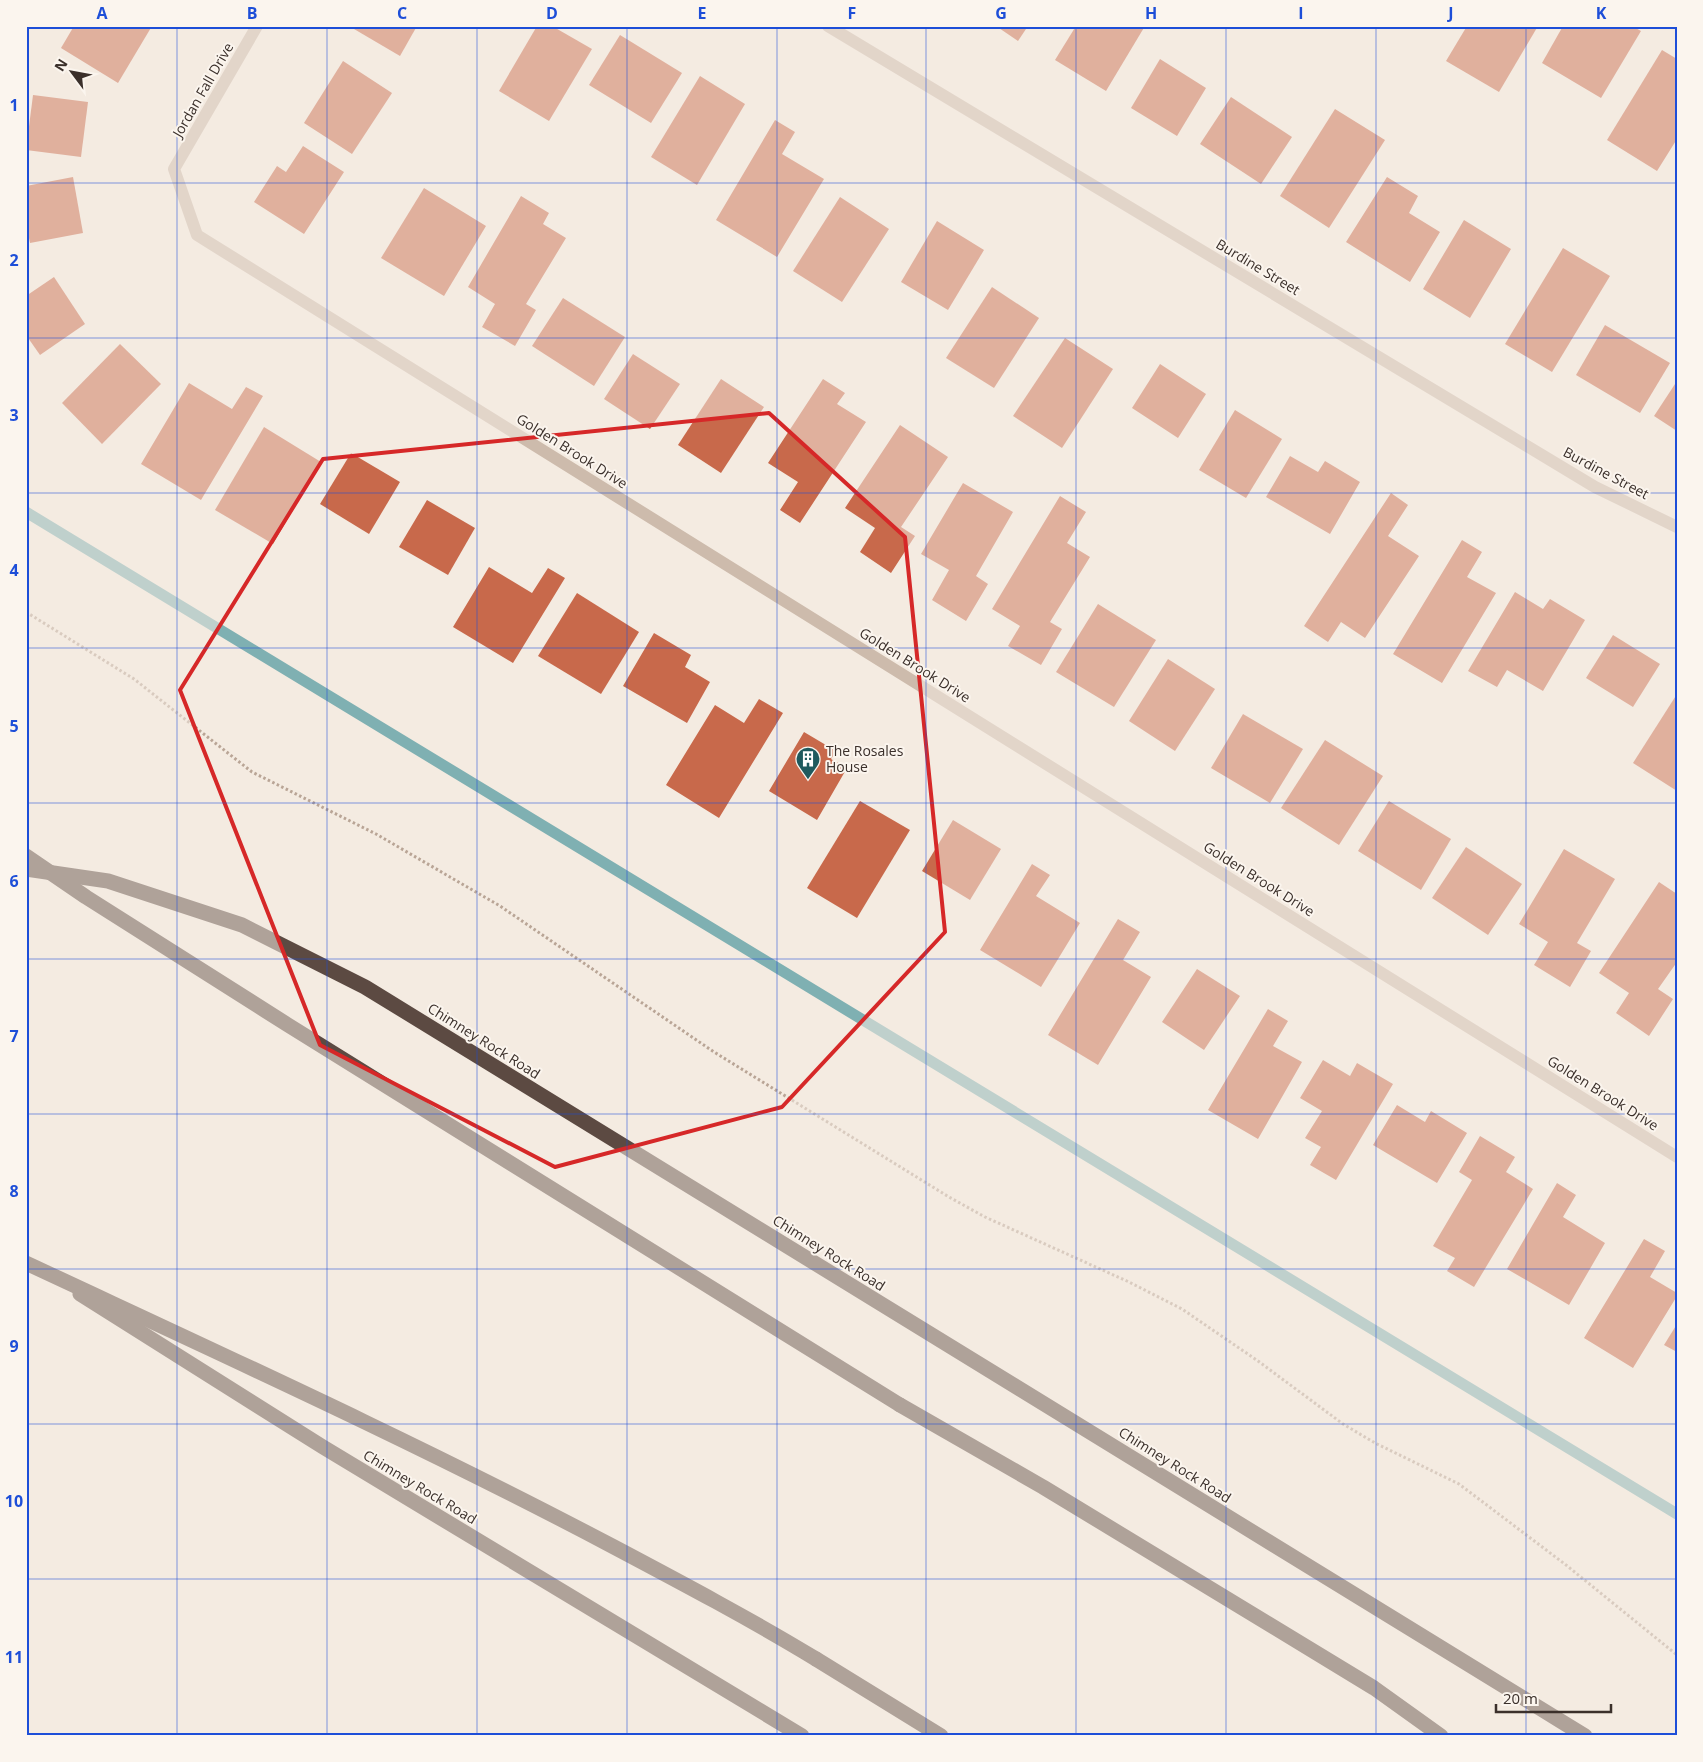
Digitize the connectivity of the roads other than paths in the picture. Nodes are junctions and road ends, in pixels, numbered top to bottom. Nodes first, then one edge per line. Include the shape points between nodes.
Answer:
1 (257, 26) edge
2 (828, 26) edge
3 (174, 169) joint
4 (1677, 527) edge
5 (26, 856) edge
6 (26, 868) edge
7 (1677, 1157) edge
8 (26, 1261) edge
9 (802, 1736) edge
10 (942, 1736) edge
11 (1441, 1736) edge
12 (1585, 1736) edge

1 - 3 street, Jordan Fall Drive
2 - 4 street, Burdine Street via 1596,487
3 - 7 street, Golden Brook Drive via 197,235
5 - 11 highway, bridge via 288,1025 900,1405 1043,1487 1366,1683
6 - 12 highway, Chimney Rock Road via 108,881 242,924 365,988
8 - 9 highway, Chimney Rock Road via 323,1447
8 - 10 highway, bridge via 522,1498 757,1623

